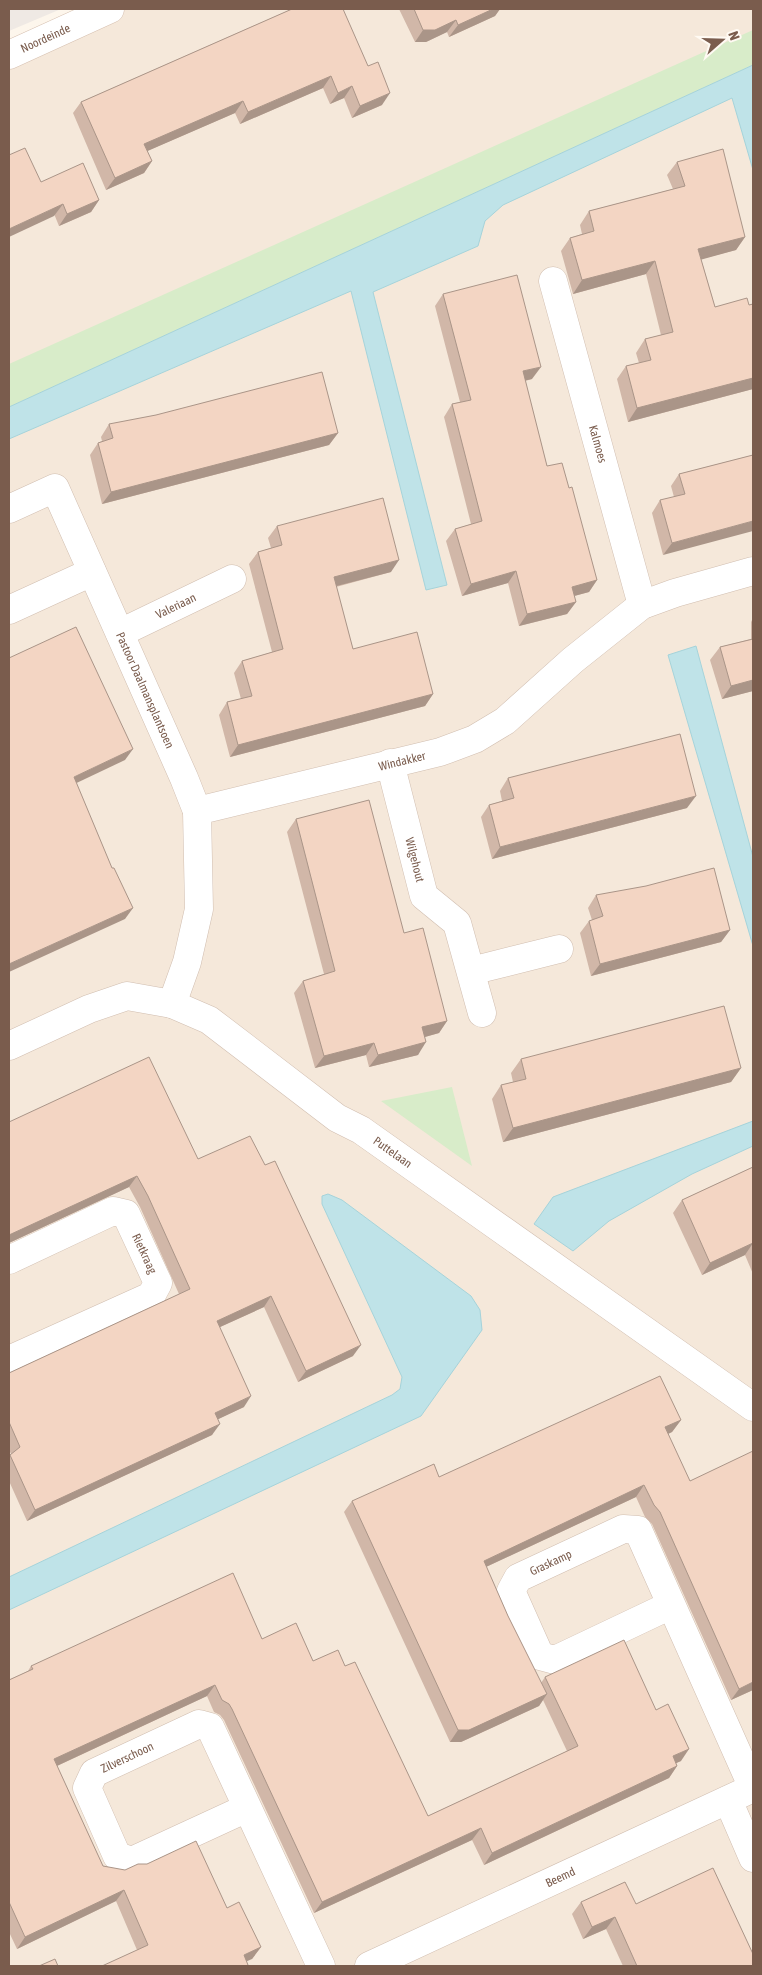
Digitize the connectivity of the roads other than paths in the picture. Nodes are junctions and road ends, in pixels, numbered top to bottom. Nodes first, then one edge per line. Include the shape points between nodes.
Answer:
1 (110, 9) edge
2 (9, 55) edge
3 (553, 281) dead end
4 (9, 509) edge
5 (753, 571) edge
6 (92, 572) junction
7 (232, 579) dead end
8 (642, 605) junction
9 (9, 610) edge
10 (120, 633) junction
11 (390, 763) junction
12 (197, 811) junction
13 (559, 949) dead end
14 (471, 971) junction
15 (172, 1004) junction
16 (482, 1013) dead end
17 (9, 1046) edge
18 (9, 1260) edge
19 (9, 1360) edge
20 (752, 1403) edge
21 (671, 1605) junction
22 (753, 1788) edge
23 (728, 1800) junction
24 (247, 1808) junction
25 (753, 1858) edge
26 (321, 1966) edge
27 (369, 1966) edge

1 - 2 street, Noordeinde
3 - 8 street, Kalmoes
4 - 6 street, Pastoor Daalmansplantsoen via 55,488
5 - 8 street, Windakker
6 - 9 street
6 - 10 street, Pastoor Daalmansplantsoen
7 - 10 street, Valeriaan
8 - 11 street, Windakker via 573,660 505,721 475,739 440,752
10 - 12 street, Pastoor Daalmansplantsoen
11 - 12 street, Windakker
11 - 14 street, Wilgehout via 424,896 457,923
12 - 15 street via 199,909 187,962
13 - 14 street
14 - 16 street, Wilgehout
15 - 17 street, Puttelaan via 127,996 89,1009
15 - 20 street, Puttelaan via 209,1020 337,1118 361,1130
18 - 19 street, Rietkraag via 113,1211 126,1214 158,1283 151,1296
21 - 21 street, Graskamp via 555,1660 540,1656 511,1591 518,1578 623,1529 638,1530
21 - 22 street, Graskamp
22 - 23 street, Beemd
23 - 25 street
23 - 27 street, Beemd
24 - 24 street, Zilverschoon via 210,1727 199,1724 94,1773 86,1788 117,1856 132,1862
24 - 26 street, Zilverschoon

